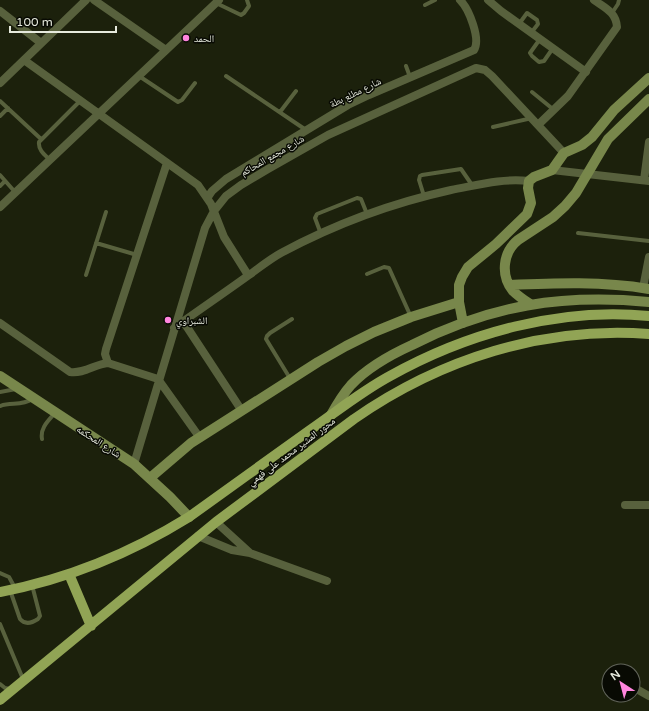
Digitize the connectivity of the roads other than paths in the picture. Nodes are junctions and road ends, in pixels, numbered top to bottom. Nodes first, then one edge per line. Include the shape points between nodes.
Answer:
1 (94, 0) edge
2 (248, 0) edge
3 (435, 0) edge
4 (460, 0) edge
5 (488, 0) edge
6 (594, 0) edge
7 (619, 0) edge
8 (83, 1) edge
9 (218, 2) edge
10 (425, 5) dead end
11 (0, 11) edge
12 (612, 13) junction
13 (518, 24) junction
14 (531, 33) junction
15 (540, 39) junction
16 (41, 43) junction
17 (553, 48) junction
18 (166, 50) junction
19 (24, 60) junction
20 (406, 66) dead end
21 (586, 72) junction
22 (139, 76) junction
23 (226, 76) dead end
24 (410, 77) junction
25 (649, 78) edge
26 (0, 83) edge
27 (195, 83) dead end
28 (296, 91) dead end
29 (532, 92) dead end
30 (0, 101) edge
31 (81, 101) junction
32 (648, 101) edge
33 (8, 108) junction
34 (554, 110) junction
35 (280, 112) junction
36 (99, 114) junction
37 (0, 116) edge
38 (532, 118) junction
39 (538, 125) junction
40 (493, 127) dead end
41 (306, 130) junction
42 (597, 131) junction
43 (41, 139) junction
44 (608, 140) junction
45 (649, 142) edge
46 (564, 153) junction
47 (50, 160) junction
48 (167, 163) junction
49 (552, 170) junction
50 (587, 174) junction
51 (0, 175) edge
52 (646, 180) edge
53 (5, 181) junction
54 (529, 181) junction
55 (0, 186) edge
56 (473, 186) junction
57 (15, 192) junction
58 (424, 196) junction
59 (208, 197) junction
60 (0, 207) edge
61 (214, 211) junction
62 (106, 212) dead end
63 (367, 214) junction
64 (515, 226) junction
65 (578, 233) dead end
66 (321, 234) junction
67 (523, 236) junction
68 (649, 241) edge
69 (96, 243) junction
70 (137, 256) junction
71 (649, 257) edge
72 (367, 274) dead end
73 (86, 275) dead end
74 (248, 275) junction
75 (509, 285) junction
76 (646, 289) edge
77 (459, 302) junction
78 (649, 302) edge
79 (530, 304) junction
80 (649, 316) edge
81 (411, 317) junction
82 (292, 319) dead end
83 (183, 321) junction
84 (0, 323) edge
85 (463, 323) junction
86 (174, 328) junction
87 (649, 334) edge
88 (108, 363) junction
89 (0, 376) edge
90 (158, 379) junction
91 (291, 380) junction
92 (18, 388) junction
93 (0, 392) edge
94 (33, 398) junction
95 (0, 406) edge
96 (242, 411) junction
97 (56, 413) junction
98 (331, 415) junction
99 (200, 438) junction
100 (42, 439) dead end
101 (134, 464) junction
102 (150, 478) junction
103 (624, 505) dead end
104 (649, 505) edge
105 (189, 517) junction
106 (216, 522) junction
107 (198, 536) junction
108 (250, 553) junction
109 (0, 573) edge
110 (69, 574) junction
111 (327, 581) dead end
112 (32, 584) junction
113 (9, 590) edge
114 (0, 624) edge
115 (91, 626) junction
116 (23, 680) junction
117 (0, 684) edge
118 (14, 689) junction
119 (0, 700) edge

1 - 18 street
2 - 9 lane via 249,6 241,15
3 - 10 lane
4 - 24 street, شارع مطلع بطة via 470,16 477,41 474,50
5 - 13 street
6 - 12 street
7 - 12 lane
8 - 16 street
9 - 18 street
11 - 16 street
12 - 21 street via 617,19 617,27
13 - 14 street
13 - 14 lane via 526,14 529,14 538,22
14 - 15 street
15 - 17 street
15 - 17 lane via 530,53 539,62 544,61
16 - 19 street
17 - 21 street
18 - 22 street
19 - 26 street
19 - 31 street
20 - 24 lane
21 - 34 street
22 - 27 lane via 178,102
22 - 36 street
23 - 35 lane
24 - 41 street, شارع مطلع بطة via 348,106
25 - 42 street via 614,110
28 - 35 lane
29 - 34 lane
30 - 33 lane
31 - 36 street
31 - 43 lane
32 - 44 street
33 - 37 lane
33 - 43 lane
34 - 39 street
35 - 41 lane
36 - 47 street
36 - 48 street
38 - 39 street, شارع مجمع المحاكم
38 - 40 lane
38 - 61 street, شارع مجمع المحاكم via 492,76 485,70 476,68 311,144 241,185 226,196
39 - 46 street, شارع مجمع المحاكم
41 - 59 street, شارع مطلع بطة via 226,179
42 - 44 street
42 - 46 street via 582,145
43 - 47 lane via 38,146
44 - 50 street
45 - 52 street
46 - 49 street
47 - 57 street
48 - 59 street via 198,185
48 - 70 street
49 - 50 street
49 - 54 street
50 - 52 street
50 - 67 street via 560,211
51 - 53 lane
53 - 55 lane
53 - 57 lane
54 - 56 street via 502,180
54 - 64 street via 530,207
56 - 58 street
56 - 58 lane via 461,169 422,175 419,180
57 - 60 street
58 - 63 street
59 - 61 street
61 - 74 street via 224,237
61 - 86 street, شارع مجمع المحاكم via 205,228
62 - 69 lane
63 - 66 street
63 - 66 lane via 361,199 357,198 317,214 315,218
64 - 67 street
64 - 77 street via 468,267 460,285
65 - 68 lane
66 - 74 street via 280,254
67 - 75 street via 513,244 507,256 505,268
69 - 70 lane
69 - 73 lane
70 - 88 street via 105,354
71 - 76 street
72 - 81 lane via 384,267 389,268
74 - 83 street
75 - 76 street via 578,283
75 - 79 street via 518,296
77 - 81 street
77 - 85 street
78 - 79 street via 592,299
79 - 85 street via 501,310
80 - 98 main road, محور المشير محمد على فهمي via 602,315 566,318 530,323 486,334 407,366
81 - 91 street via 346,346
82 - 91 lane via 270,333 266,339
83 - 86 street
83 - 96 street
84 - 88 street via 70,372 76,373
85 - 98 street via 402,349 367,371 344,393
86 - 90 street, شارع مجمع المحاكم
87 - 106 main road, محور المشير محمد على فهمي via 599,334 553,338 488,352 446,367 371,407
88 - 90 street
89 - 92 street, شارع المحكمه
90 - 99 street
90 - 101 street, شارع مجمع المحاكم
91 - 96 street
92 - 93 lane
92 - 94 street, شارع المحكمه
94 - 95 lane via 22,404
94 - 97 street, شارع المحكمه
96 - 99 street
97 - 100 lane via 43,428
97 - 101 street, شارع المحكمه
98 - 105 main road, محور المشير محمد على فهمي
99 - 102 street via 183,449
101 - 102 street, شارع المحكمه
102 - 105 street, شارع المحكمه
103 - 104 street
105 - 110 main road, محور المشير محمد على فهمي via 155,538
106 - 107 main road, محور المشير محمد على فهمي
106 - 108 street
107 - 108 street via 232,550
107 - 115 main road, محور المشير محمد على فهمي
108 - 111 street
109 - 113 lane via 9,577
110 - 112 main road, محور المشير محمد على فهمي
110 - 115 main road
112 - 113 main road, محور المشير محمد على فهمي
112 - 113 lane via 40,616 29,623 20,619
114 - 116 lane
115 - 116 main road, محور المشير محمد على فهمي
116 - 118 main road, محور المشير محمد على فهمي
117 - 118 lane via 5,688
118 - 119 main road, محور المشير محمد على فهمي

